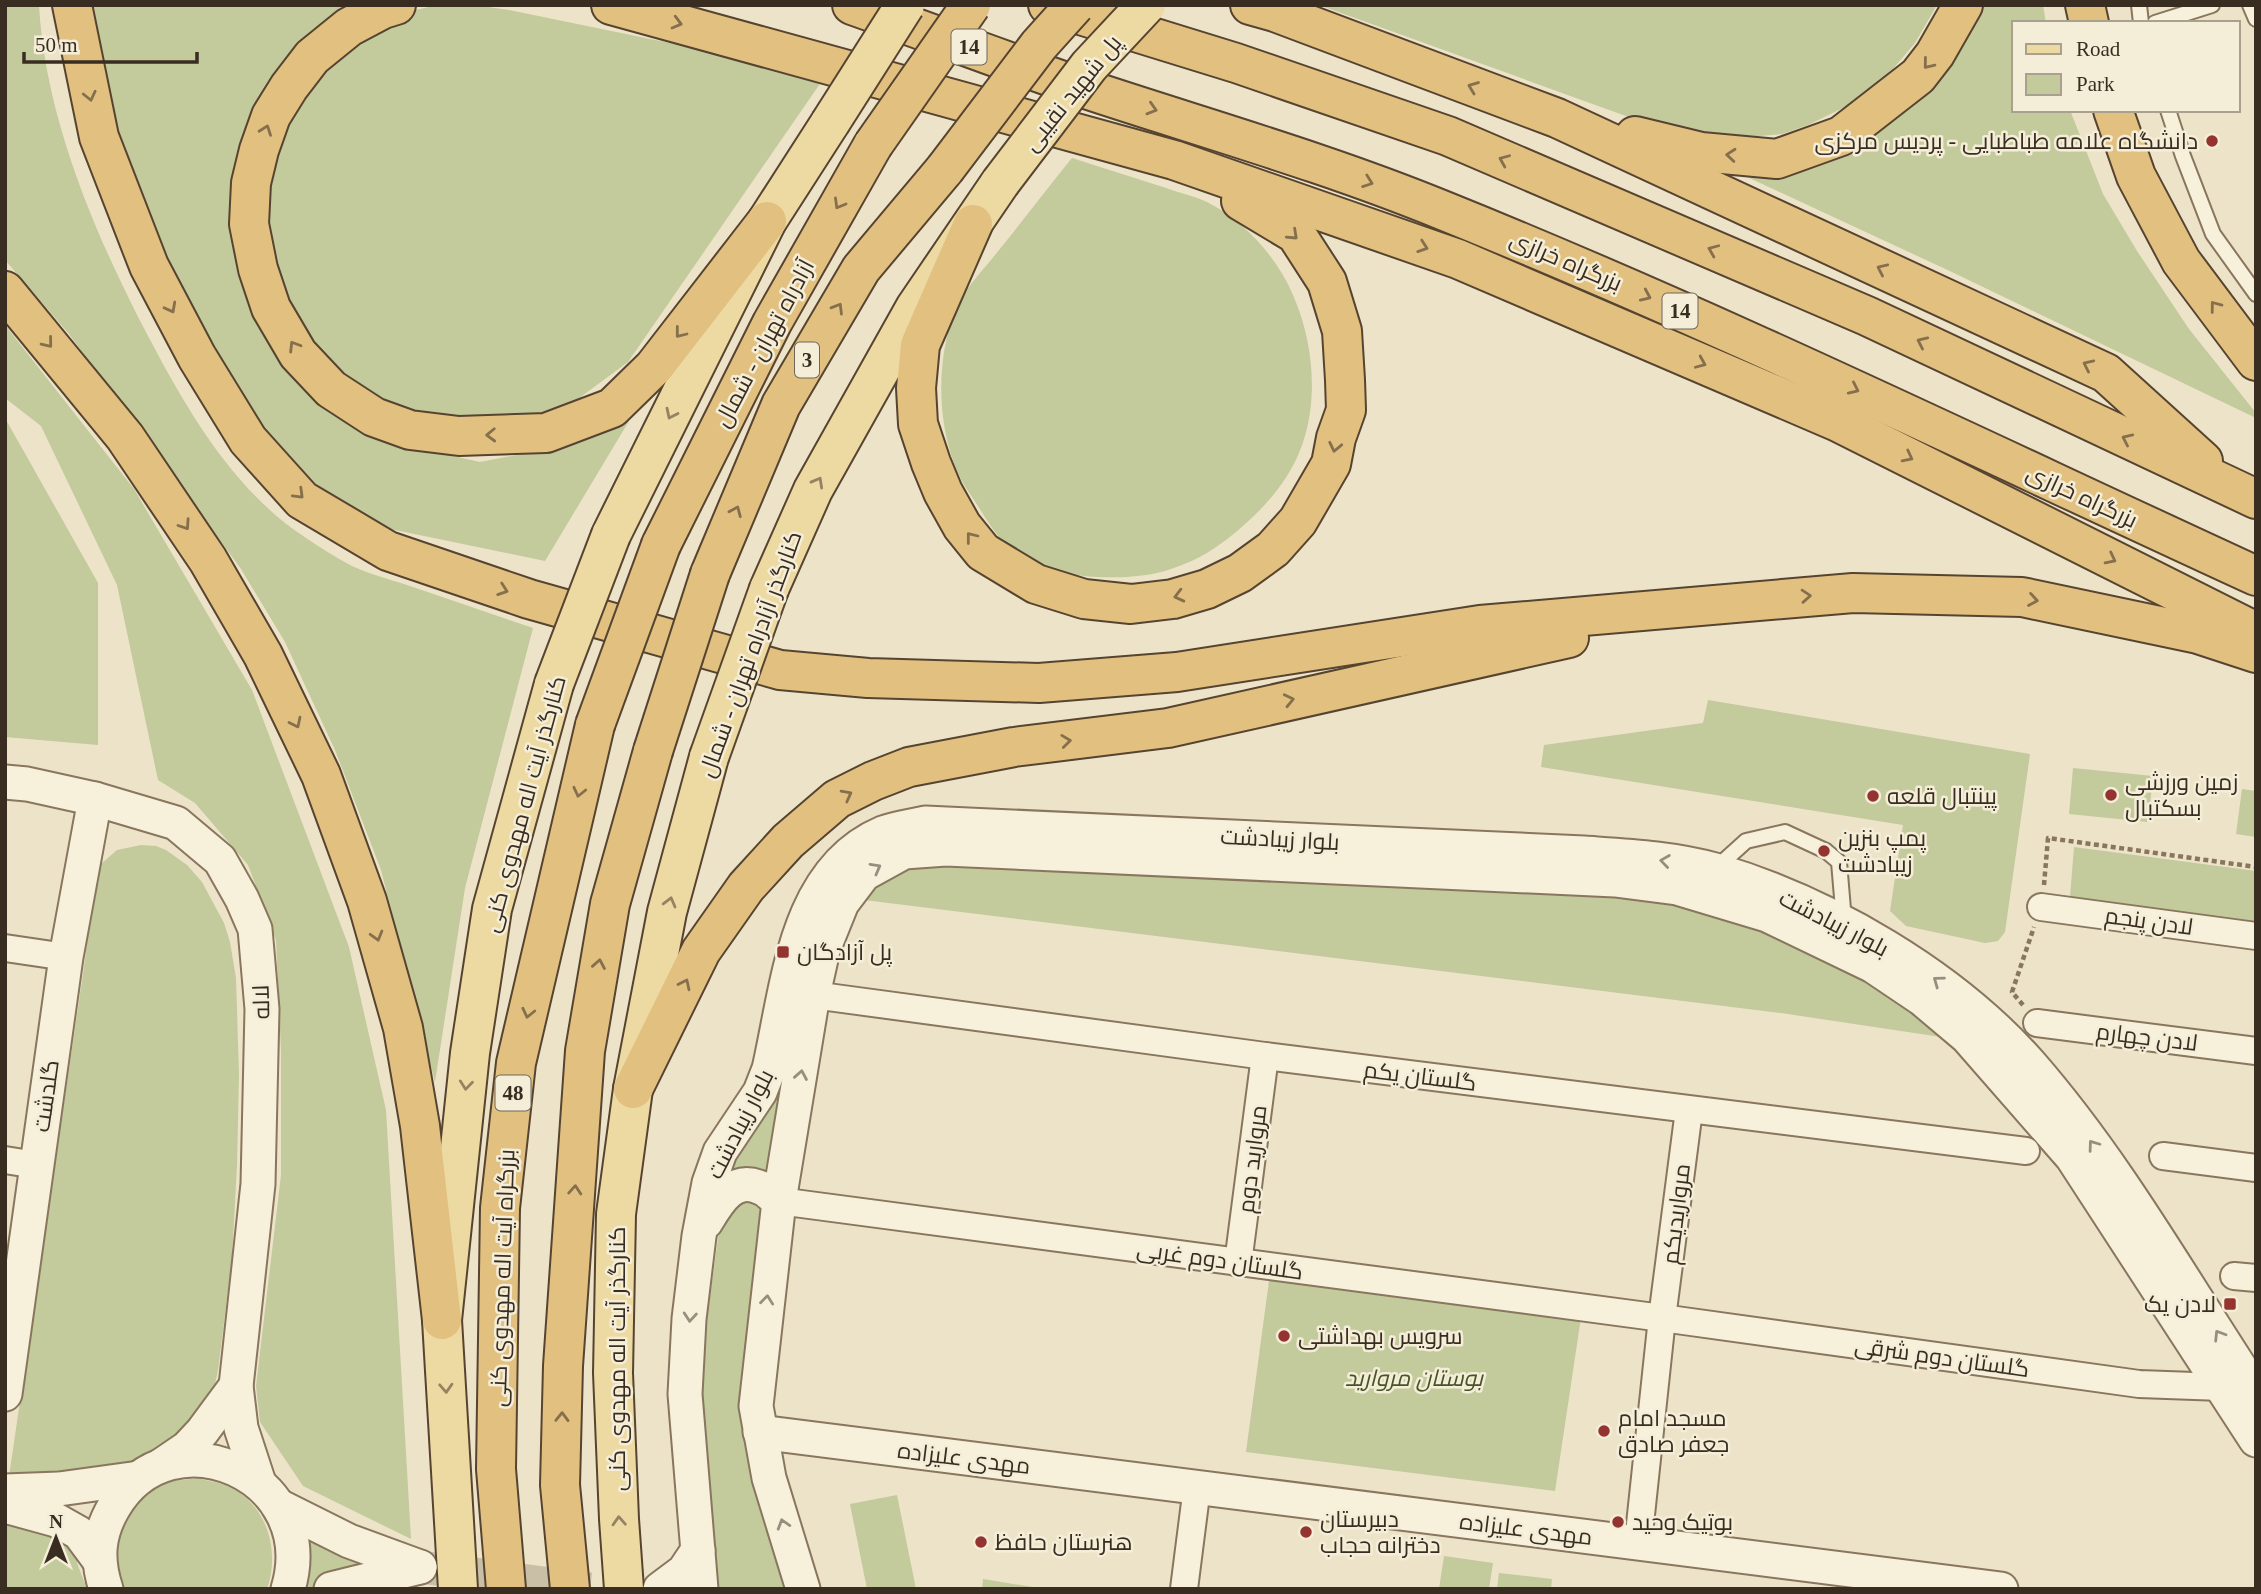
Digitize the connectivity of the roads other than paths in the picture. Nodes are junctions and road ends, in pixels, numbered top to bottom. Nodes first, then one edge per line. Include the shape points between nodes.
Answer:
1 (72, 5) edge
2 (396, 5) edge
3 (611, 5) edge
4 (852, 5) edge
5 (905, 5) edge
6 (971, 5) edge
7 (1048, 5) edge
8 (1075, 5) edge
9 (1146, 5) edge
10 (1250, 5) edge
11 (1963, 5) edge
12 (2211, 5) edge
13 (2250, 5) edge
14 (2256, 19) edge
15 (2161, 21) edge
16 (2114, 112) edge
17 (2169, 112) edge
18 (1557, 118) junction
19 (1174, 160) junction
20 (1000, 183) joint
21 (767, 221) junction
22 (973, 224) junction
23 (5, 291) edge
24 (2256, 294) edge
25 (2256, 360) edge
26 (2244, 494) edge
27 (662, 545) joint
28 (2256, 576) edge
29 (1737, 601) junction
30 (2256, 632) edge
31 (2256, 653) edge
32 (5, 782) edge
33 (95, 799) junction
34 (1714, 870) junction
35 (2041, 907) dead end
36 (1844, 923) junction
37 (2256, 936) edge
38 (5, 948) edge
39 (66, 957) junction
40 (814, 995) junction
41 (2037, 1023) dead end
42 (2256, 1051) edge
43 (1265, 1056) junction
44 (633, 1089) junction
45 (1689, 1110) junction
46 (2026, 1152) dead end
47 (2163, 1156) dead end
48 (21, 1163) edge
49 (2256, 1168) edge
50 (779, 1201) junction
51 (699, 1236) junction
52 (1238, 1263) junction
53 (1662, 1318) junction
54 (442, 1320) junction
55 (6, 1378) edge
56 (236, 1386) junction
57 (2222, 1387) junction
58 (2256, 1392) edge
59 (760, 1432) junction
60 (2256, 1440) edge
61 (150, 1472) junction
62 (1197, 1487) junction
63 (5, 1490) edge
64 (269, 1495) junction
65 (5, 1506) edge
66 (1638, 1543) junction
67 (698, 1549) junction
68 (102, 1574) edge
69 (1830, 1578) edge
70 (288, 1589) edge
71 (331, 1589) edge
72 (458, 1589) edge
73 (506, 1589) edge
74 (570, 1589) edge
75 (624, 1589) edge
76 (660, 1589) edge
77 (701, 1589) edge
78 (803, 1589) edge
79 (1184, 1589) edge
80 (2001, 1589) edge

1 -> 29 highway via 99,137 149,266 197,357 248,440 302,500 388,551 529,599 780,670 868,678 1039,683 1150,674 1480,625
21 -> 2 highway via 654,367 612,408 546,433 459,436 410,430 374,417 331,389 298,354 271,308 249,225 251,183 271,116 312,57 349,27
3 -> 19 highway
4 -> 28 highway, بزرگراه خرازی / 14 via 1087,89 1277,149 1450,213 1806,366
5 - 21 main road, کنارگذر آیت اله مهدوی کنی, bridge
6 -> 27 highway, آزادراه تهران - شمال / 3, bridge via 873,145 772,323
26 -> 7 highway via 1867,316 1448,136
74 -> 8 highway, آزادراه تهران - شمال / 3, bridge via 561,1485 563,1366 585,1051 610,904 653,751 710,574 781,405 861,269 945,169 1038,45
9 - 20 main road, پل شهید نقیبی, bridge via 1090,66
18 -> 10 highway
11 -> 18 highway via 1918,76 1841,136 1777,159 1701,152
12 - 15 lane
13 - 14 lane
25 -> 16 highway via 2182,261 2136,176
17 - 24 lane via 2213,234
26 -> 18 highway via 2106,373
19 -> 22 highway via 1296,234 1327,282 1342,331 1346,410 1331,464 1298,521 1273,549 1207,589 1131,604 1083,599 1025,578 983,552 962,526 931,463 918,424 916,388 920,345
19 -> 30 highway via 1458,259 1838,422
20 - 22 main road, کنارگذر آزادراه تهران - شمال
21 -> 54 main road, کنارگذر آیت اله مهدوی کنی, bridge via 611,535 554,684 492,909 470,1053
44 -> 22 main road, کنارگذر آزادراه تهران - شمال, bridge via 667,912 709,757 769,589 813,490 894,344
23 -> 54 highway via 125,437 208,560 263,654 321,775 367,901 403,1028 420,1126
27 -> 73 highway, بزرگراه آیت اله مهدوی کنی / 48, bridge via 595,725 516,1063 500,1208 496,1469
29 -> 31 highway via 1853,593 2022,597 2199,635
44 -> 29 highway via 701,951 746,887 788,841 837,799 873,781 909,766 1168,728
32 - 33 street, لاله
33 - 39 street, گلدشت
33 - 56 street, لاله via 176,822 220,860 255,929 262,1009 258,1184
34 - 36 street, بلوار زیبادشت
34 - 36 lane via 1746,841 1785,832 1839,862
34 -> 51 street, بلوار زیبادشت via 1584,853 925,823 883,833 852,853 814,896 803,923 769,1069 760,1092 720,1152
35 - 37 street, لادن پنجم
58 -> 36 street, بلوار زیبادشت via 2129,1194 2031,1065 1985,1018 1937,979
38 - 39 street
39 - 48 street, گلدشت
40 - 43 street, گلستان یکم
50 -> 40 street, بلوار زیبادشت
40 -> 57 street, بلوار زیبادشت via 823,950 842,903 864,874 904,852 946,849 1615,880 1677,888 1727,901 1873,966 1967,1037 2072,1157
41 - 42 street, لادن چهارم
43 - 45 street, گلستان یکم
43 - 52 street, مروارید دوم
75 -> 44 main road, کنارگذر آیت اله مهدوی کنی via 613,1373 617,1214
45 - 46 street, گلستان یکم
45 - 53 street, مرواریدیکم
47 - 49 street
48 - 55 street, گلدشت
50 - 51 street via 761,1188 733,1187 719,1199
50 - 52 street, گلستان دوم غربی
59 -> 50 street, بلوار زیبادشت via 756,1406
51 -> 67 street, بلوار زیبادشت via 685,1394
52 - 53 street, گلستان دوم غربی
53 - 57 street, گلستان دوم شرقی via 2139,1384
53 - 66 street, مرواریدیکم
54 -> 72 main road, کنارگذر آیت اله مهدوی کنی
56 - 61 street via 187,1448
56 - 64 street, لاله via 241,1427
57 - 60 street, بلوار زیبادشت
59 - 62 street, مهدی علیزاده
78 -> 59 street, بلوار زیبادشت
61 - 63 street via 58,1489
61 - 64 street via 185,1461 211,1461 237,1469
61 - 68 street via 120,1497 106,1520 100,1538
62 - 66 street, مهدی علیزاده
62 - 79 street
64 - 70 street, لاله via 290,1532 293,1559
64 - 71 street via 349,1541 420,1567
65 - 68 street via 56,1520 79,1533
66 - 69 street, مهدی علیزاده
67 - 76 street via 684,1571
67 - 77 street, بلوار زیبادشت
69 - 80 street, مهدی علیزاده

